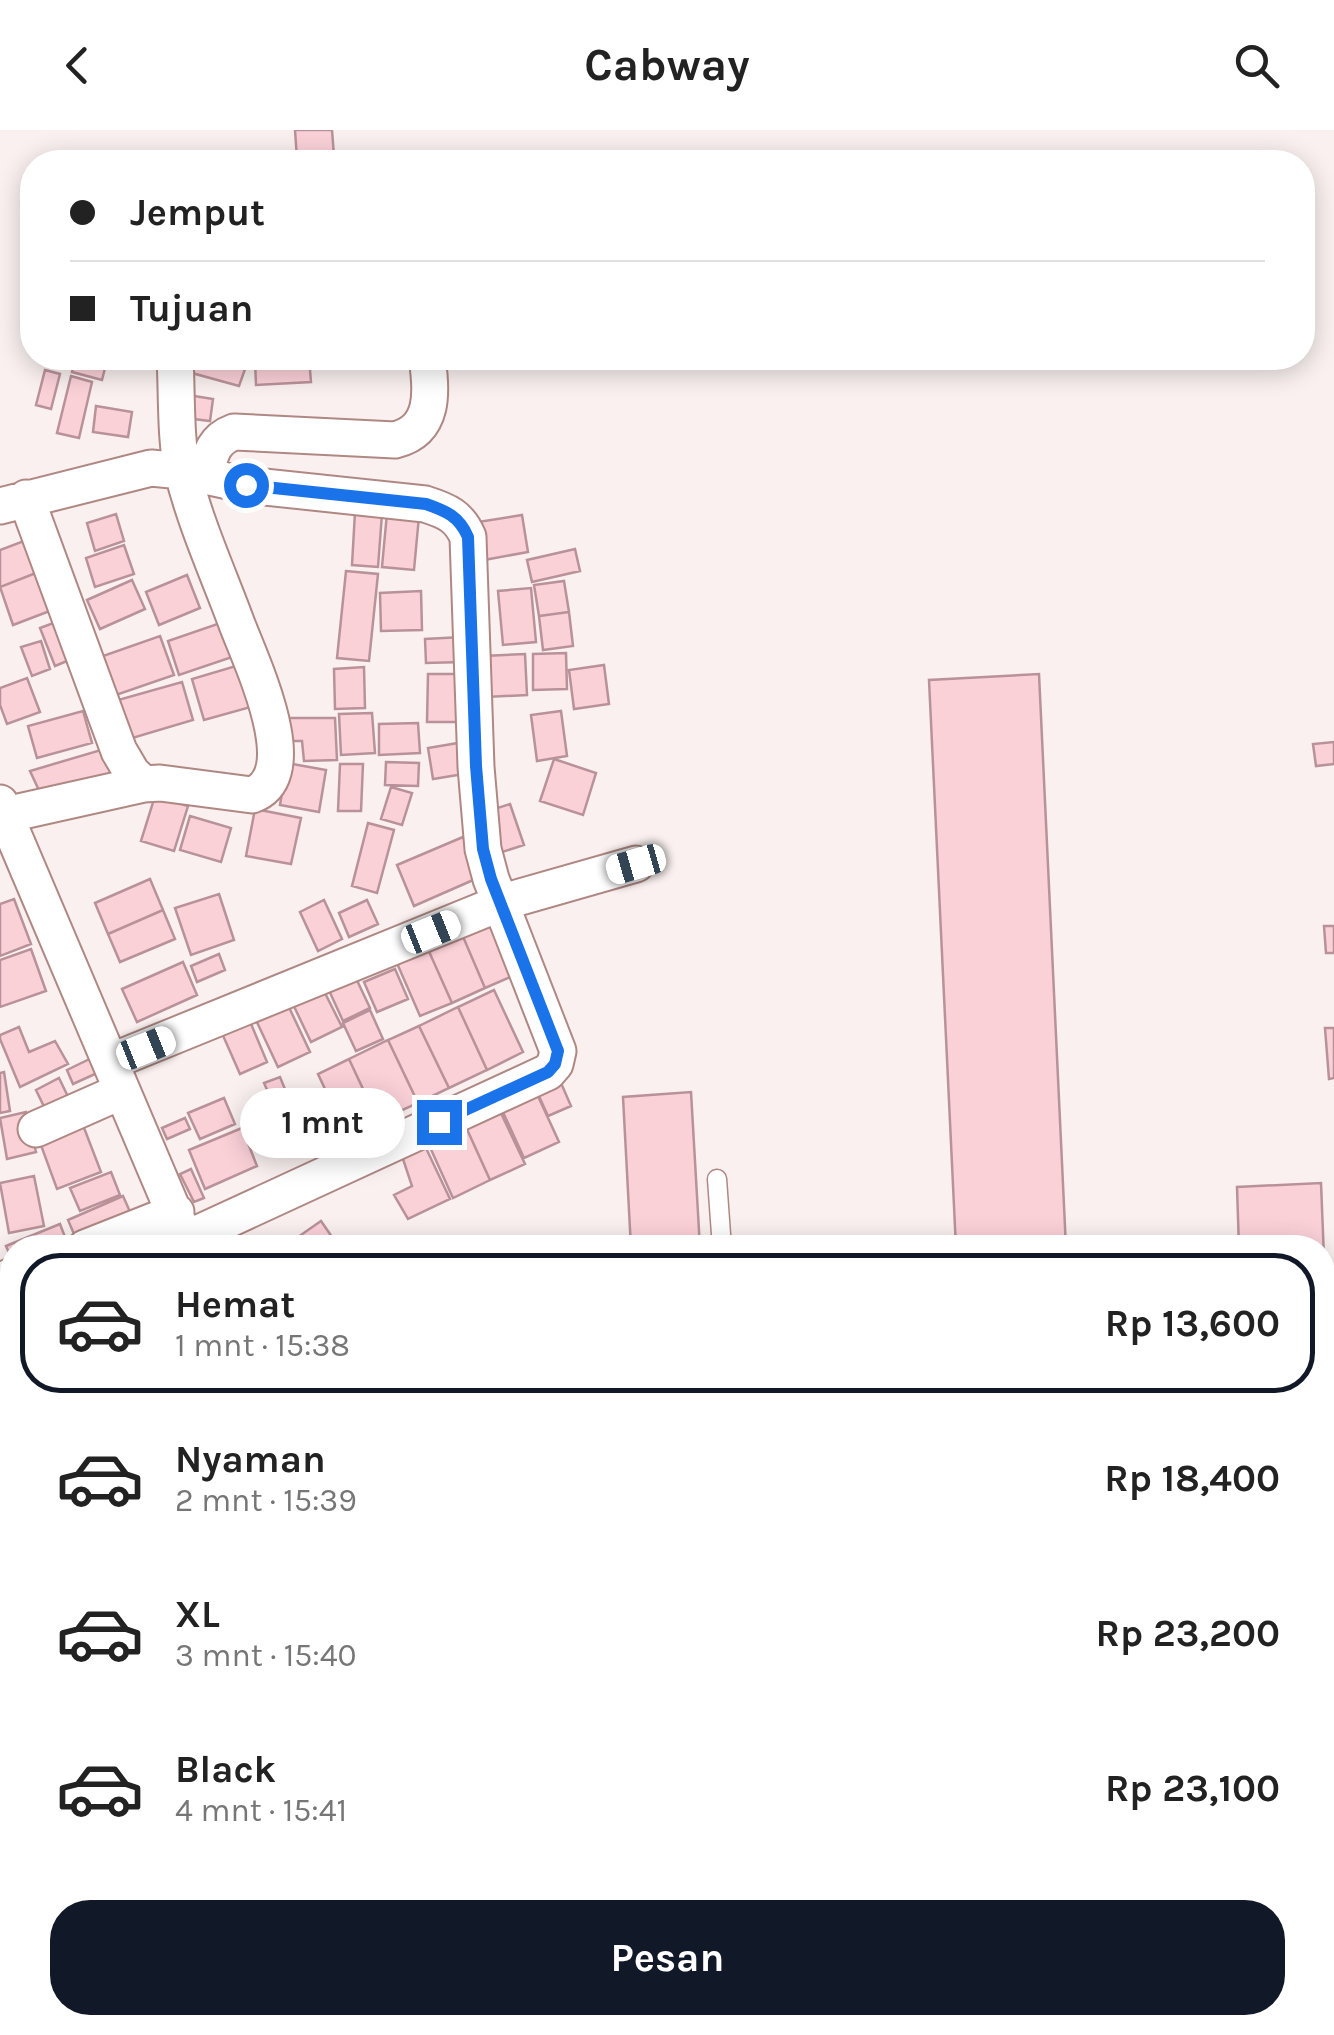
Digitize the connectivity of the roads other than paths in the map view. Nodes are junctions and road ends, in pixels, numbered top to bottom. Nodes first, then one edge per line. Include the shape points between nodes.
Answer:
1 (177, 370) edge
2 (429, 370) edge
3 (194, 474) junction
4 (13, 502) edge
5 (144, 784) junction
6 (3, 809) edge
7 (636, 864) dead end
8 (503, 902) junction
9 (116, 1077) junction
10 (36, 1129) dead end
11 (717, 1179) dead end
12 (184, 1233) edge
13 (721, 1235) edge

1 - 3 street
2 - 3 street via 432,390 416,432 395,440 234,432 220,438
3 - 4 street via 151,468
3 - 5 street via 267,702 274,771 263,791 252,795
3 - 8 street via 426,504 462,522 470,559 483,849
4 - 5 street via 119,751
5 - 6 street
6 - 9 street
7 - 8 street
8 - 9 street
8 - 12 street via 558,1051 552,1069
9 - 10 street
9 - 12 street
11 - 13 lane

